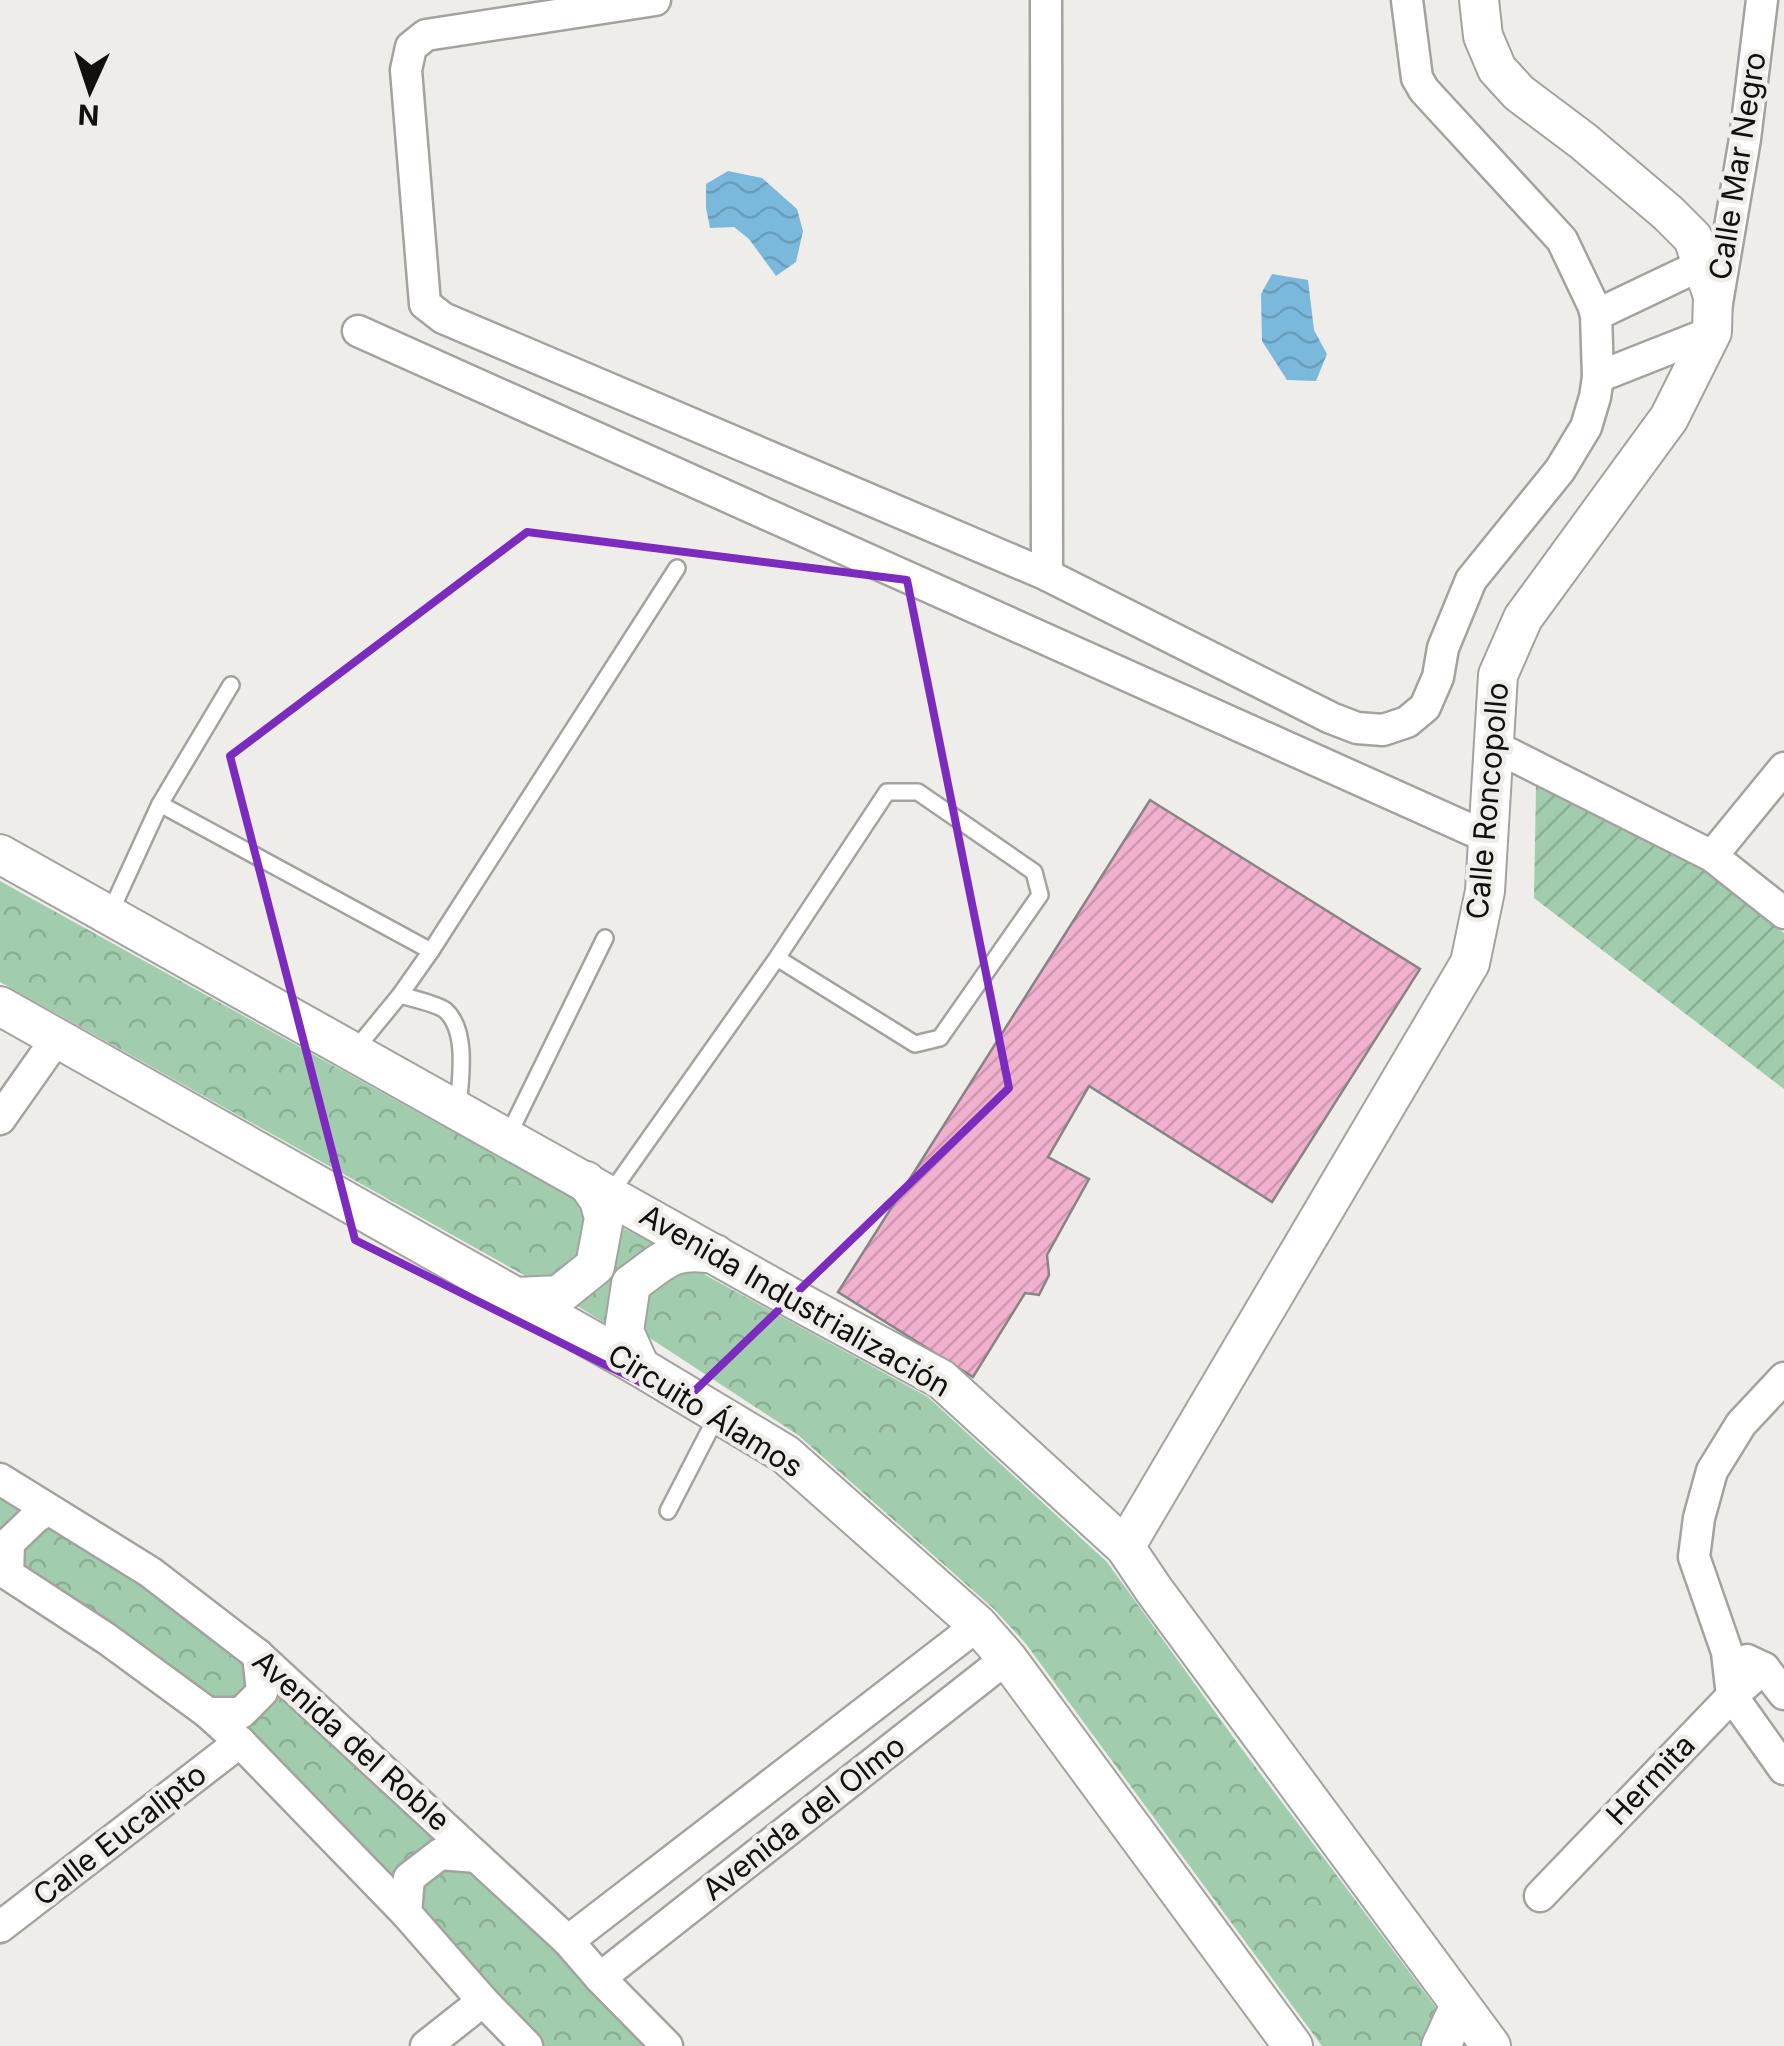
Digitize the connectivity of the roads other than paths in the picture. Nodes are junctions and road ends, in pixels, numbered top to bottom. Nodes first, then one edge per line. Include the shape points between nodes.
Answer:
1 (655, 0) edge
2 (1046, 0) edge
3 (1407, 0) edge
4 (1479, 0) edge
5 (1762, 0) edge
6 (1703, 264) junction
7 (1596, 315) junction
8 (358, 331) dead end
9 (1712, 332) junction
10 (1598, 377) junction
11 (677, 568) dead end
12 (1047, 575) junction
13 (231, 685) dead end
14 (1494, 746) junction
15 (1784, 768) edge
16 (160, 804) junction
17 (1487, 837) junction
18 (0, 854) edge
19 (1712, 856) junction
20 (1784, 913) edge
21 (109, 915) junction
22 (605, 938) dead end
23 (431, 951) junction
24 (778, 958) junction
25 (400, 994) junction
26 (0, 1006) edge
27 (57, 1038) junction
28 (354, 1051) junction
29 (458, 1109) junction
30 (0, 1118) edge
31 (507, 1137) junction
32 (598, 1188) junction
33 (716, 1254) junction
34 (516, 1298) junction
35 (640, 1367) junction
36 (1784, 1378) edge
37 (718, 1414) junction
38 (0, 1479) edge
39 (48, 1510) junction
40 (668, 1511) dead end
41 (1125, 1547) junction
42 (4, 1572) edge
43 (978, 1626) junction
44 (1727, 1652) junction
45 (258, 1655) junction
46 (1008, 1658) junction
47 (1764, 1668) junction
48 (1784, 1694) edge
49 (1732, 1696) junction
50 (208, 1713) junction
51 (240, 1742) junction
52 (1784, 1769) edge
53 (478, 1857) junction
54 (1540, 1896) dead end
55 (406, 1913) junction
56 (0, 1927) edge
57 (568, 1941) junction
58 (600, 1978) junction
59 (482, 2001) junction
60 (1460, 2005) junction
61 (652, 2039) edge
62 (519, 2044) edge
63 (426, 2046) edge
64 (1293, 2046) edge
65 (1441, 2046) edge
66 (1491, 2046) edge

1 - 12 street via 426,34 411,47 406,70 425,304 444,318
2 - 12 street
3 - 7 street via 1424,90 1562,240
4 - 6 street via 1483,36 1518,93 1668,213 1693,238
5 - 9 street, Calle Mar Negro
6 - 7 street
6 - 9 street via 1713,296
7 - 10 street
8 - 17 street
9 - 10 street
9 - 14 street, Calle Roncopollo via 1669,418 1523,618 1498,675
10 - 12 street via 1586,428 1471,580 1425,707 1407,722 1383,730 1331,718
11 - 23 lane
13 - 16 lane
14 - 17 street, Calle Roncopollo
14 - 19 street
15 - 19 street
16 - 21 lane
16 - 23 lane
17 - 41 street, Calle Roncopollo via 1485,890 1470,963
18 - 21 street, Avenida Industrialización
19 - 20 street
21 - 28 street, Avenida Industrialización
22 - 31 lane
23 - 25 lane
24 - 24 lane via 915,1044 940,1038 1040,896 1034,872 918,792 888,792
24 - 32 lane
25 - 28 lane
25 - 29 lane via 444,1010 459,1034
26 - 27 street, Circuito Álamos
27 - 30 street
27 - 34 street, Circuito Álamos
28 - 29 street, Avenida Industrialización
29 - 31 street, Avenida Industrialización
31 - 32 street, Avenida Industrialización
32 - 33 street, Avenida Industrialización
32 - 34 street via 604,1218 595,1266 559,1295
33 - 35 street via 673,1254 630,1284 624,1331
33 - 41 street, Avenida Industrialización via 941,1379
34 - 35 street, Circuito Álamos
35 - 37 street, Circuito Álamos
36 - 44 street via 1742,1424 1712,1471 1699,1518 1694,1556
37 - 40 lane
37 - 43 street, Circuito Álamos via 784,1454
38 - 39 street, Avenida del Roble
39 - 42 street via 9,1543
39 - 45 street, Avenida del Roble via 150,1572
41 - 60 street, Avenida Industrialización
42 - 50 street
43 - 46 street, Circuito Álamos
43 - 57 street, Avenida del Olmo
44 - 47 street
44 - 49 street
45 - 50 street via 262,1692 240,1713
45 - 53 street, Avenida del Roble
46 - 58 street, Avenida del Olmo
46 - 64 street, Circuito Álamos
47 - 48 street
47 - 49 street, Hermita
49 - 52 street
49 - 54 street, Hermita
50 - 51 street
51 - 55 street
51 - 56 street, Calle Eucalipto
53 - 55 street via 440,1854 409,1878
53 - 57 street, Avenida del Roble
55 - 59 street
57 - 58 street, Avenida del Roble
58 - 61 street, Avenida del Roble
59 - 62 street
59 - 63 street
60 - 65 street
60 - 66 street, Avenida Industrialización

